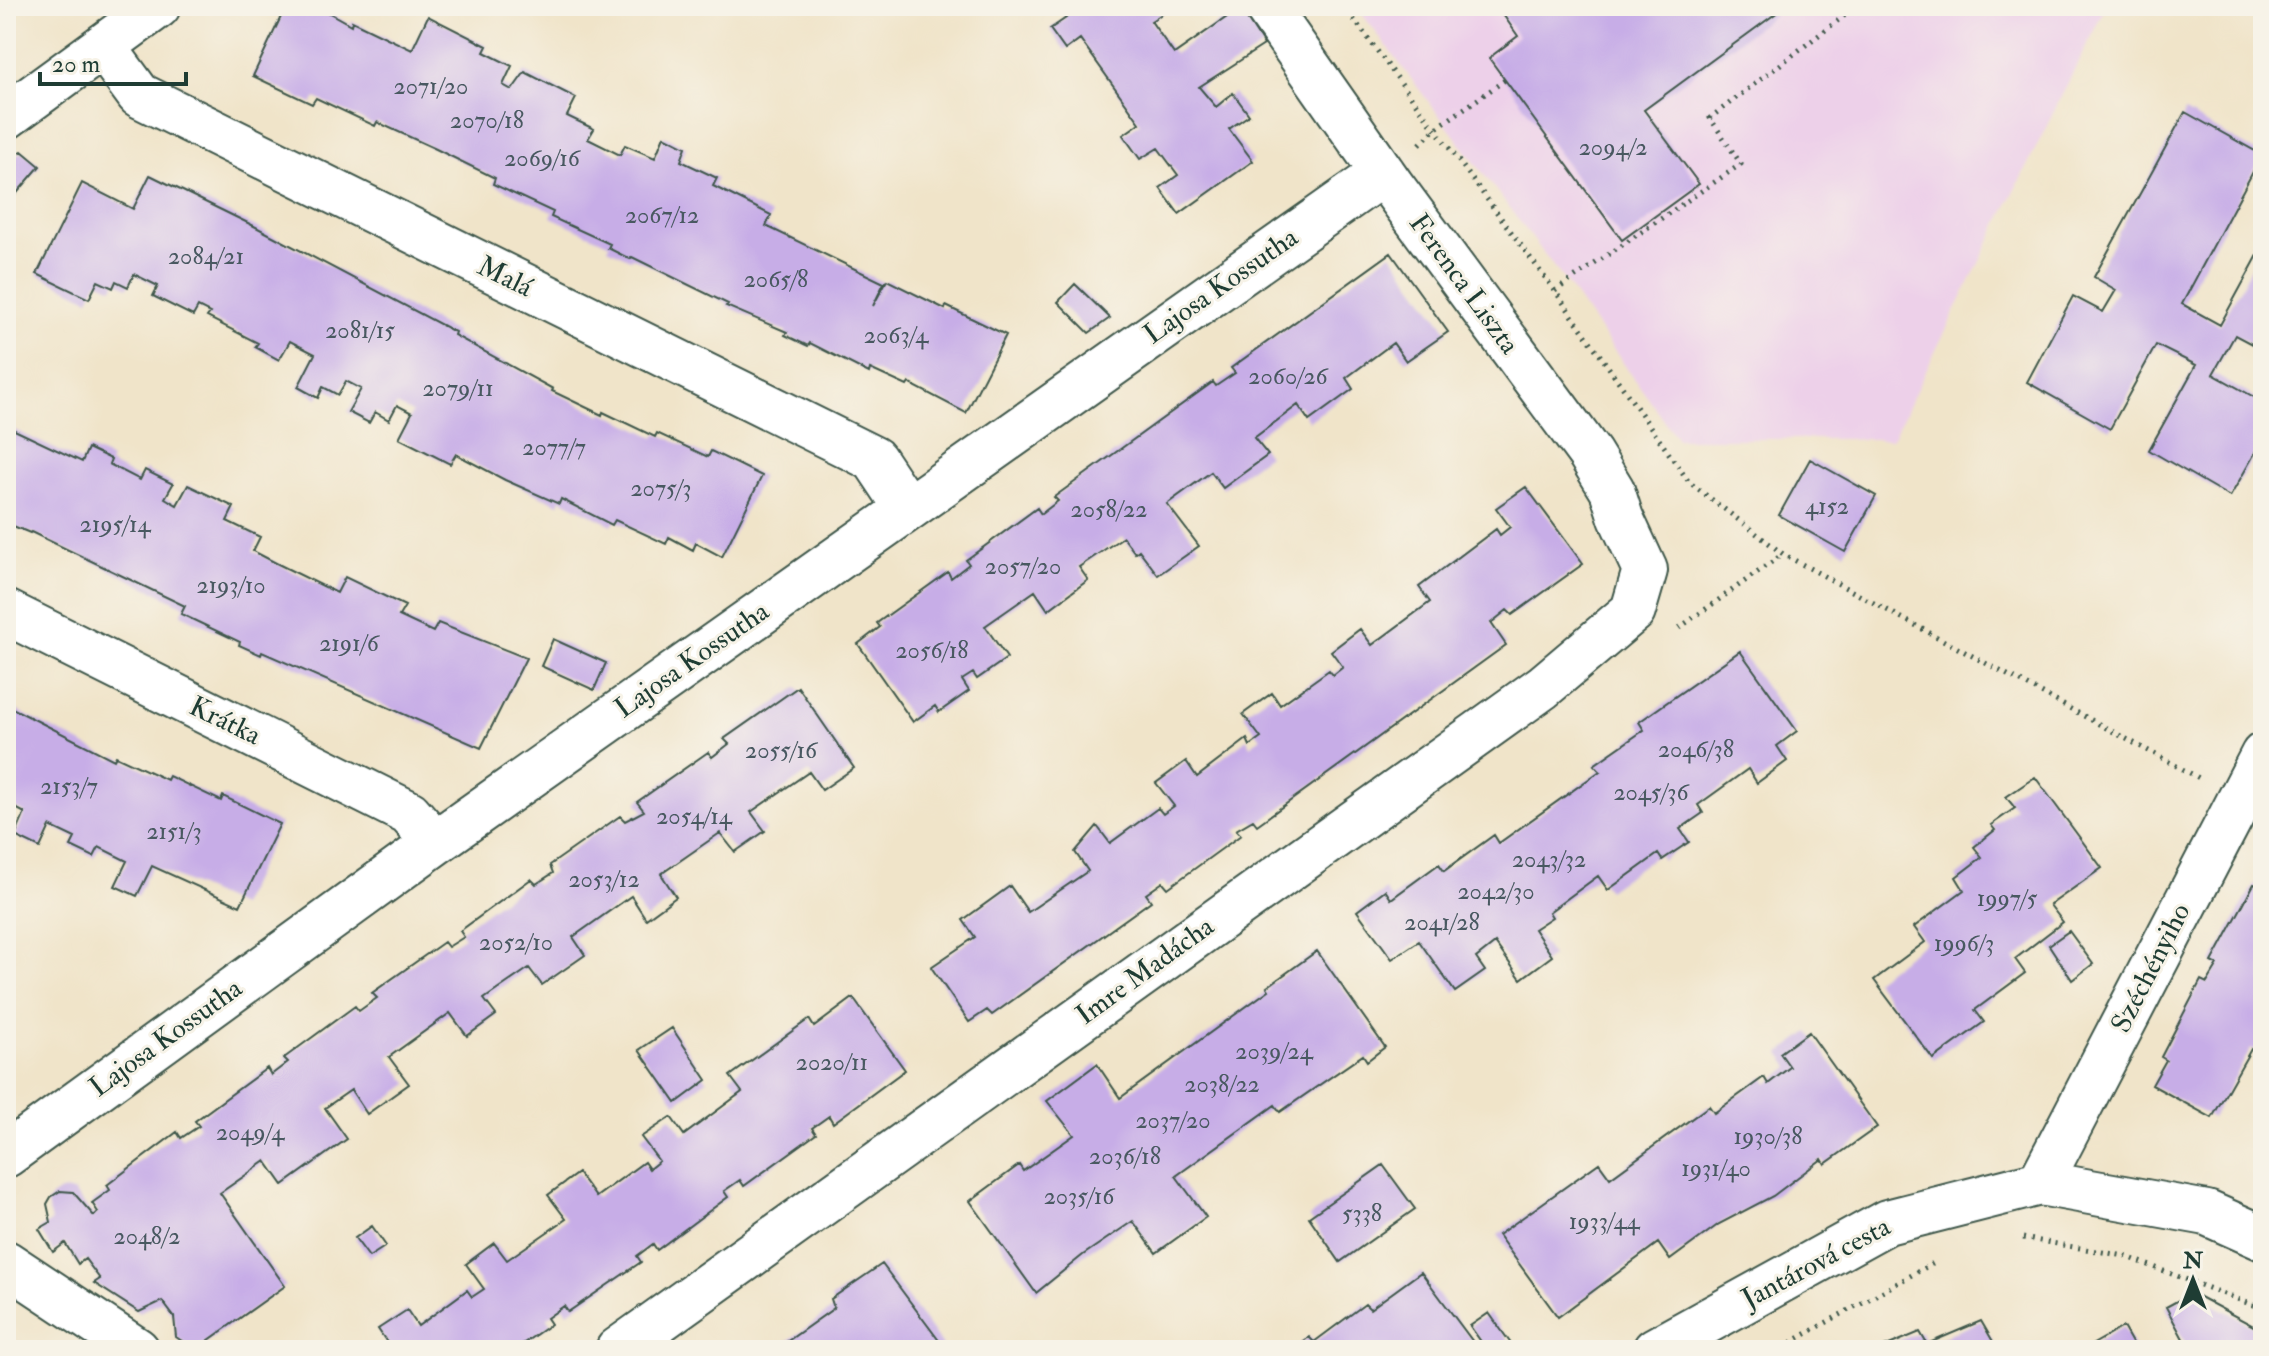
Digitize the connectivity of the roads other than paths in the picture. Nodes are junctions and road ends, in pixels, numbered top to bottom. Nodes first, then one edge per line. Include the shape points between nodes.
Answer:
1 (158, 6) edge
2 (1266, 6) edge
3 (103, 46) junction
4 (6, 117) edge
5 (1383, 173) junction
6 (906, 507) junction
7 (1633, 611) joint
8 (6, 612) edge
9 (2263, 755) edge
10 (435, 843) junction
11 (6, 1155) edge
12 (2040, 1183) junction
13 (2263, 1238) edge
14 (6, 1263) edge
15 (137, 1350) edge
16 (618, 1350) edge
17 (1655, 1350) edge

1 - 3 street
2 - 5 street, Ferenca Liszta
3 - 4 street
3 - 6 street, Malá via 139,95 874,459
5 - 6 street, Lajosa Kossutha
5 - 7 street, Ferenca Liszta via 1612,490 1645,570
6 - 10 street, Lajosa Kossutha
7 - 16 street, Imre Madácha via 1543,687
8 - 10 street, Krátka via 409,813
9 - 12 street, Széchényiho
10 - 11 street, Lajosa Kossutha
12 - 13 street, Jantárová cesta via 2207,1213
12 - 17 street, Jantárová cesta via 1887,1222
14 - 15 street

